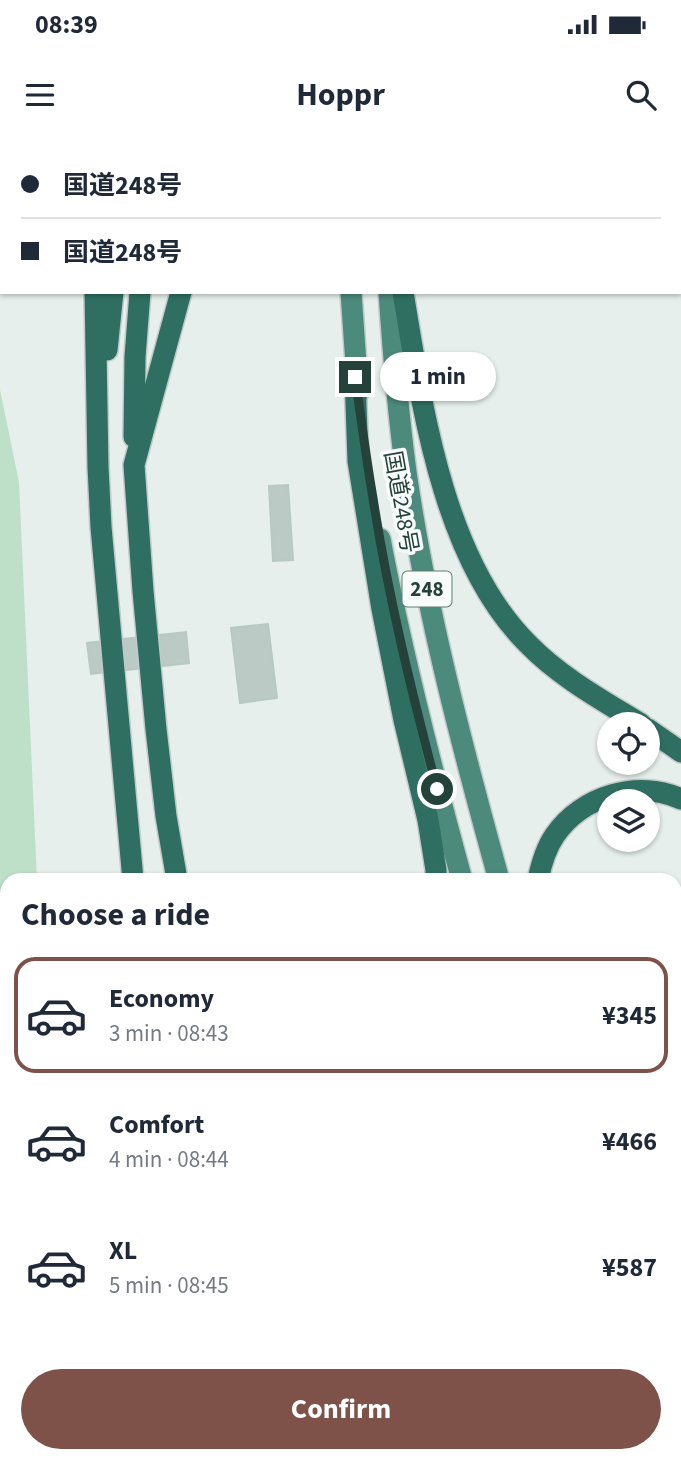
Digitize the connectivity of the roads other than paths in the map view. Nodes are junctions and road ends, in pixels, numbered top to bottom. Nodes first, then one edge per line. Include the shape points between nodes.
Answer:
1 (95, 294) edge
2 (113, 294) edge
3 (140, 294) edge
4 (180, 294) edge
5 (351, 294) edge
6 (389, 294) edge
7 (403, 294) edge
8 (355, 377) junction
9 (134, 465) junction
10 (98, 467) junction
11 (622, 712) edge
12 (660, 737) edge
13 (681, 752) edge
14 (681, 799) edge
15 (166, 816) junction
16 (129, 822) junction
17 (132, 873) edge
18 (143, 873) edge
19 (176, 873) edge
20 (183, 873) edge
21 (436, 873) edge
22 (461, 873) edge
23 (497, 873) edge
24 (539, 873) edge

1 - 10 highway
2 - 10 highway
3 - 9 highway
4 - 9 highway
5 - 8 highway, 国道248号 / 248
6 - 23 highway, 国道248号 / 248 via 406,473 424,573
7 - 11 highway via 438,471 486,590 504,618 554,668
8 - 21 highway via 358,461 382,609
8 - 22 highway, 国道248号 / 248 via 394,608
9 - 15 highway
10 - 16 highway
12 - 13 highway
14 - 24 highway via 650,790 622,792 597,801 571,817 555,835
15 - 19 highway
15 - 20 highway
16 - 17 highway
16 - 18 highway

